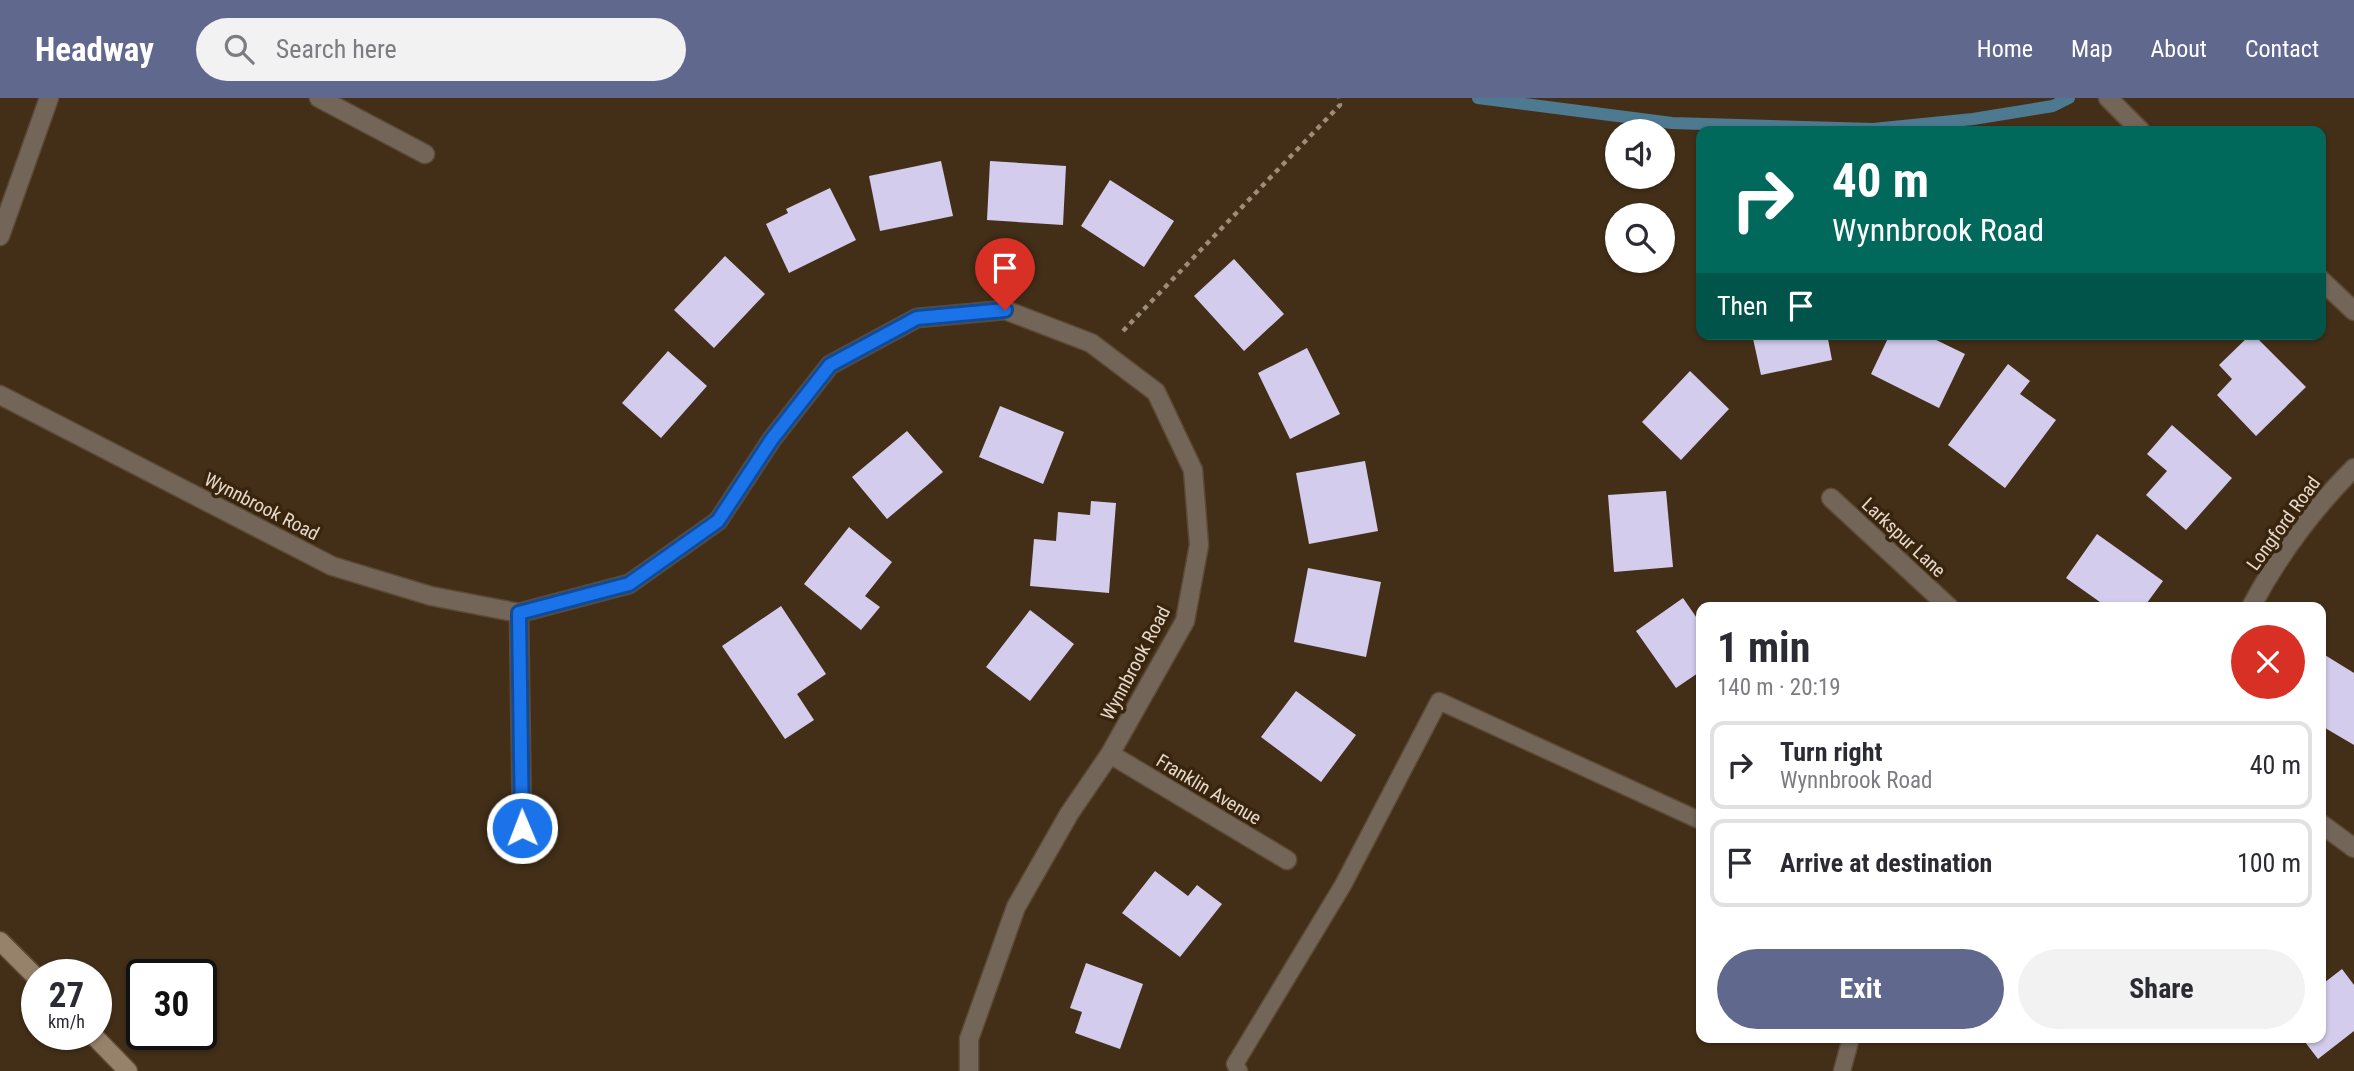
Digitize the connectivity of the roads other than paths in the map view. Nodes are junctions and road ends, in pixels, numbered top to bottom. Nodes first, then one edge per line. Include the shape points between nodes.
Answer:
1 (49, 98) edge
2 (319, 98) edge
3 (2110, 101) edge
4 (2136, 126) edge
5 (425, 154) dead end
6 (0, 236) edge
7 (2326, 285) edge
8 (2354, 311) edge
9 (0, 395) edge
10 (2354, 468) edge
11 (1831, 498) dead end
12 (1944, 602) edge
13 (2254, 602) edge
14 (519, 613) junction
15 (1110, 754) junction
16 (1696, 819) edge
17 (2326, 827) edge
18 (522, 828) dead end
19 (2354, 848) edge
20 (1287, 860) dead end
21 (0, 942) edge
22 (21, 962) edge
23 (1850, 1043) edge
24 (108, 1050) edge
25 (128, 1071) edge
26 (969, 1071) edge
27 (1239, 1071) edge
28 (1842, 1071) edge

1 - 6 street
2 - 5 street
3 - 4 street
7 - 8 street
9 - 14 street, Wynnbrook Road via 332,566 431,596
10 - 13 street, Longford Road via 2321,501 2273,566
11 - 12 street, Larkspur Lane
14 - 15 street, Wynnbrook Road via 629,584 718,521 772,439 830,365 917,318 1005,310 1091,343 1156,392 1193,470 1199,545 1185,621
14 - 18 street
15 - 20 street, Franklin Avenue
15 - 26 street, Wynnbrook Road via 1016,906 969,1039
16 - 27 lane via 1439,701 1343,886 1234,1065
17 - 19 street
21 - 22 street
23 - 28 lane
24 - 25 street

